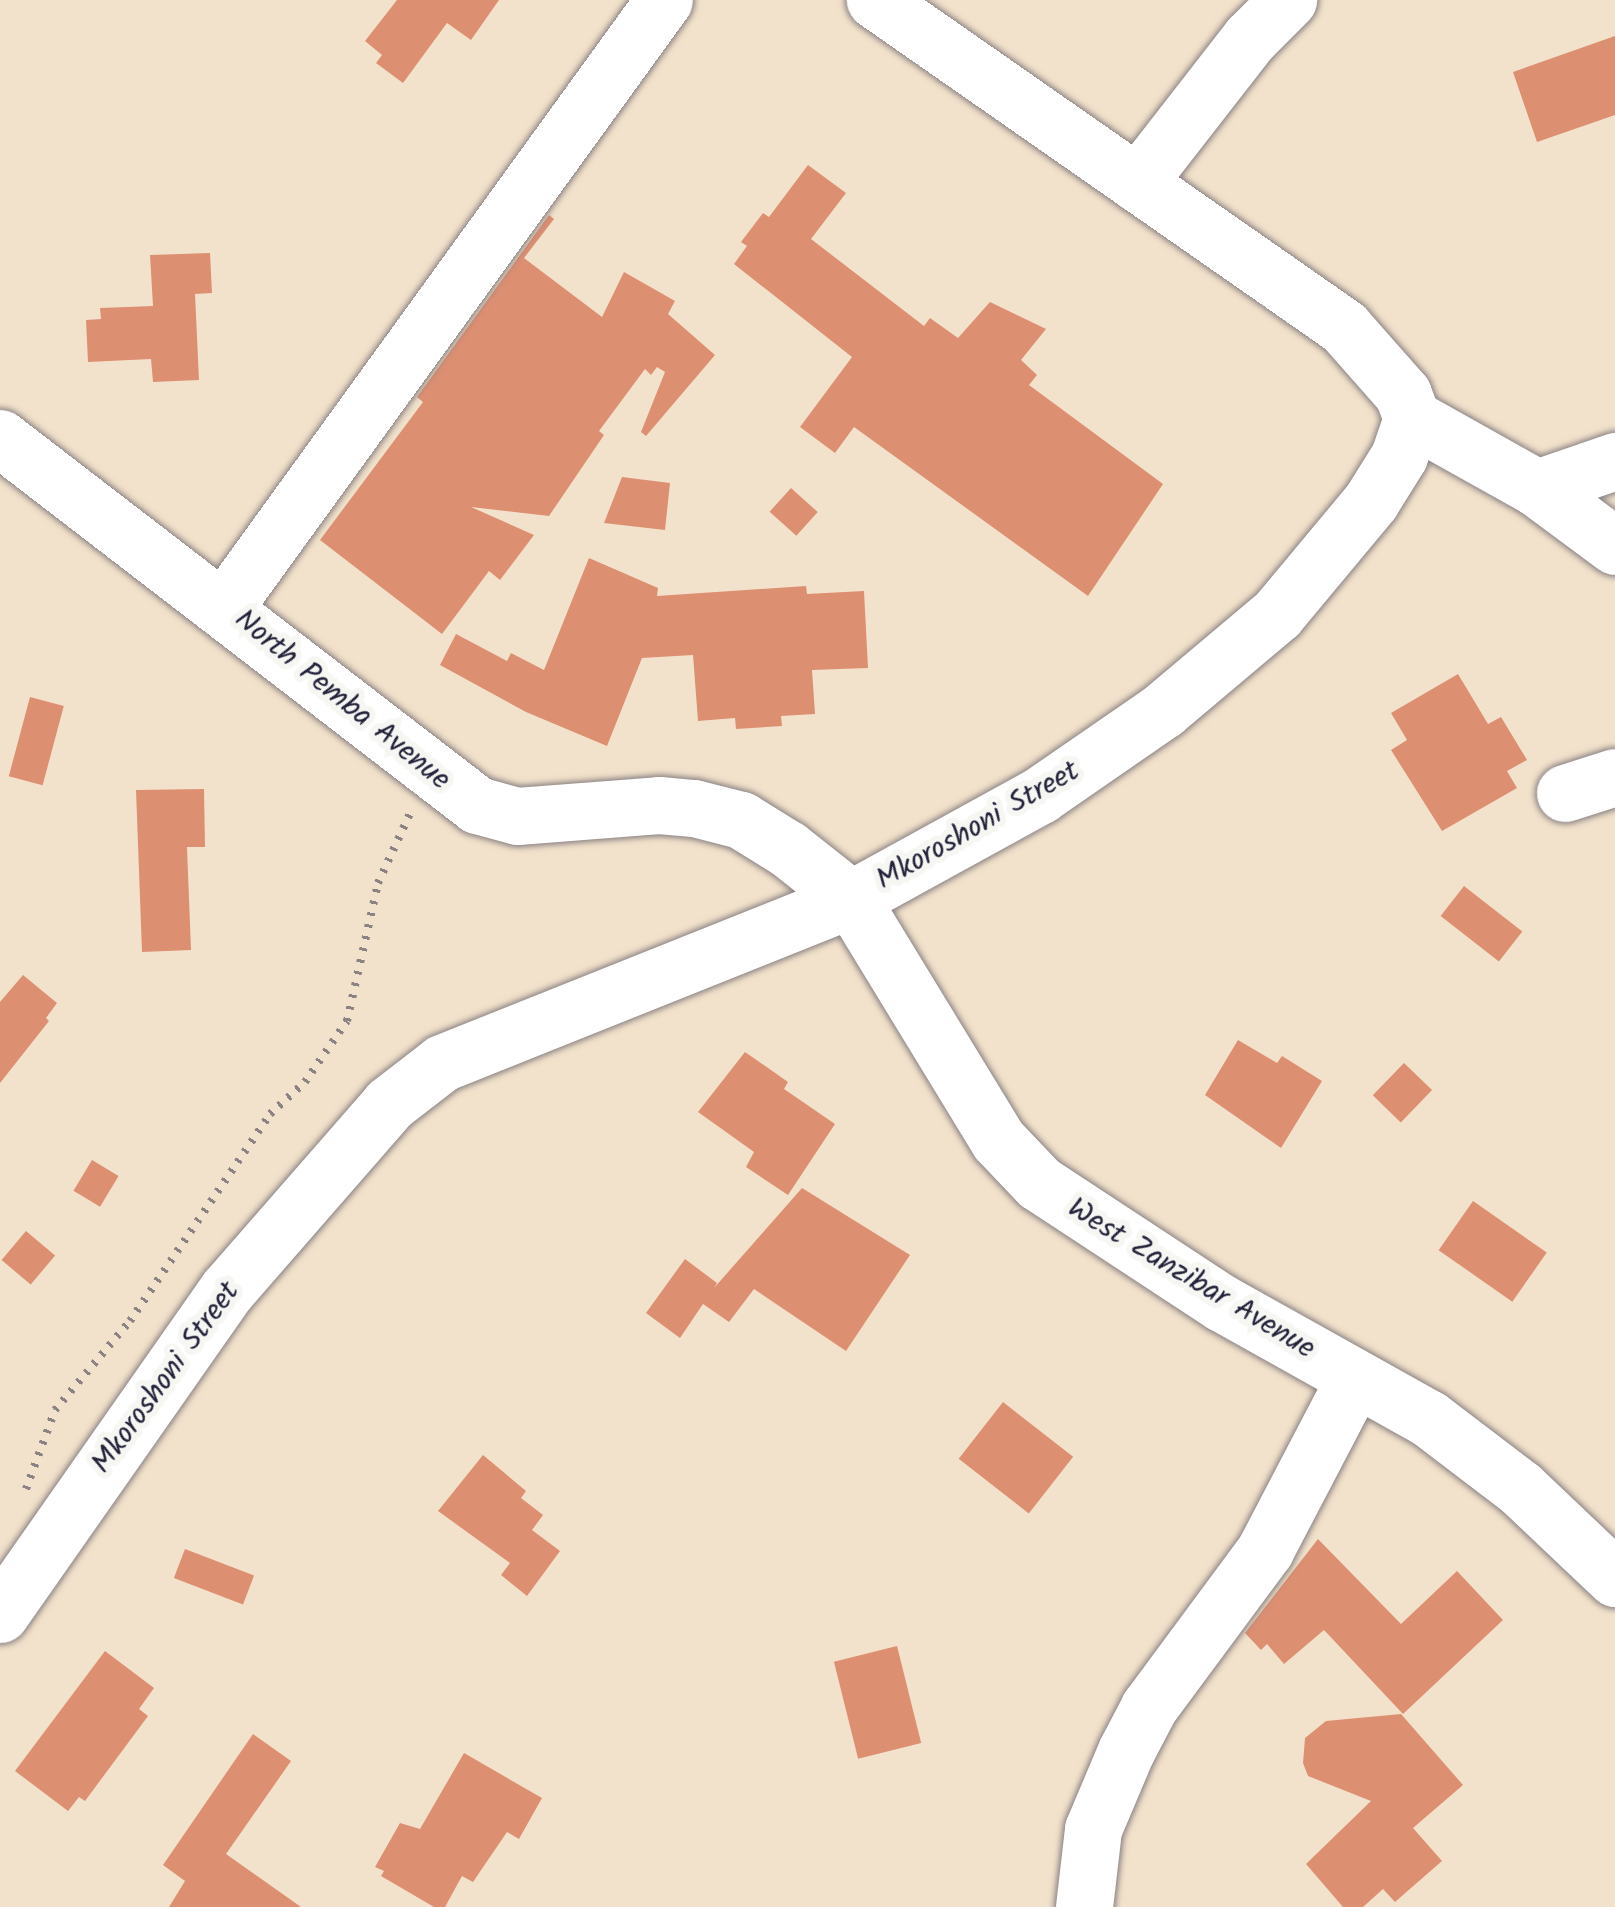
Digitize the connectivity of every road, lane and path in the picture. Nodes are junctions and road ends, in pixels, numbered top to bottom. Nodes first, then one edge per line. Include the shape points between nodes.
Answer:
1 (664, 0) edge
2 (875, 0) edge
3 (1288, 0) edge
4 (1136, 183) junction
5 (1412, 418) junction
6 (0, 438) edge
7 (1615, 461) edge
8 (1538, 488) junction
9 (1615, 545) edge
10 (225, 606) junction
11 (428, 772) junction
12 (851, 899) junction
13 (1355, 1378) junction
14 (24, 1503) dead end
15 (1615, 1578) edge
16 (0, 1614) edge
17 (1084, 1907) edge

1 - 10 street
2 - 4 street
3 - 4 street
4 - 5 street via 1345,327 1384,367
5 - 8 street
5 - 12 street, Mkoroshoni Street via 1371,501 1312,576 1232,654 1040,795
6 - 10 street, North Pemba Avenue
7 - 8 street
8 - 9 street
10 - 11 street, North Pemba Avenue
11 - 12 street, North Pemba Avenue via 505,814 659,805 718,813 762,832
11 - 14 path via 378,883 347,1021 305,1082 270,1114 130,1322 56,1410
12 - 13 street, West Zanzibar Avenue via 1017,1163 1065,1204
12 - 16 street, Mkoroshoni Street via 520,1028 442,1063 389,1104 227,1290
13 - 15 street, West Zanzibar Avenue via 1428,1418 1520,1488
13 - 17 street via 1265,1550 1149,1707 1126,1751 1093,1828

